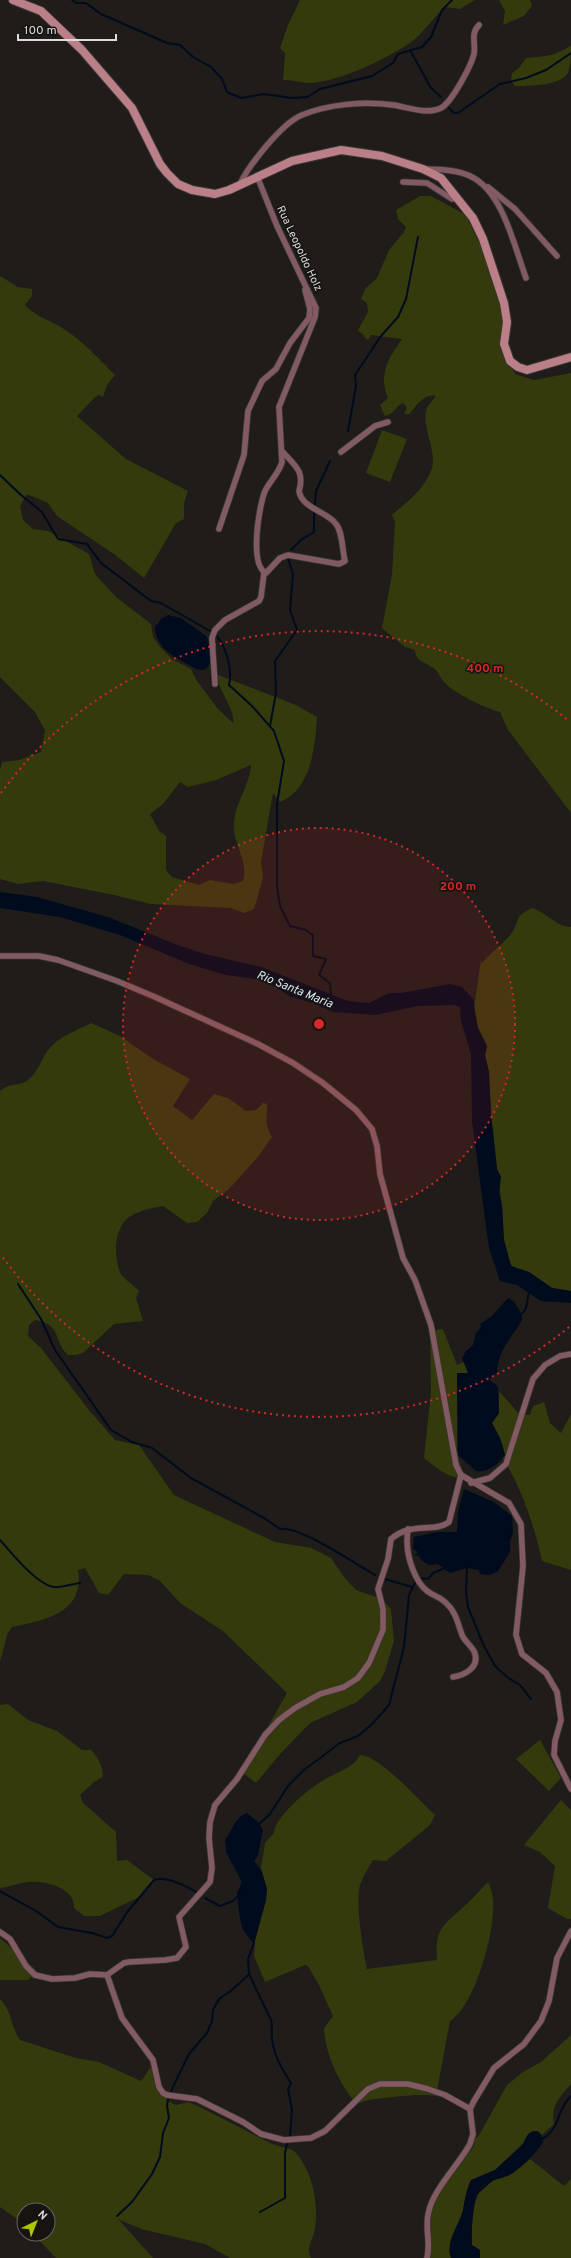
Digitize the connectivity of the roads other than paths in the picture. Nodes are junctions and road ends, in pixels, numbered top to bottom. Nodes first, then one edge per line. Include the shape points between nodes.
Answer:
1 (13, 0) edge
2 (479, 25) dead end
3 (423, 169) junction
4 (257, 176) junction
5 (403, 182) dead end
6 (240, 184) junction
7 (484, 186) junction
8 (457, 198) junction
9 (557, 256) dead end
10 (301, 276) junction
11 (526, 278) dead end
12 (571, 357) edge
13 (388, 422) dead end
14 (282, 451) junction
15 (341, 452) dead end
16 (219, 529) dead end
17 (264, 573) junction
18 (215, 684) dead end
19 (0, 956) edge
20 (571, 1354) edge
21 (461, 1475) junction
22 (471, 1483) junction
23 (408, 1529) junction
24 (453, 1676) dead end
25 (571, 1788) edge
26 (571, 1931) edge
27 (0, 1932) edge
28 (107, 1975) junction
29 (470, 2109) junction
30 (427, 2258) edge

1 - 6 street via 41,11 50,18 121,93 139,119 160,164 178,184 198,192 214,194
2 - 6 street via 474,33 473,56 452,98 443,106 428,110 391,104 367,104 326,108 302,115 288,125 256,159
3 - 4 street via 382,156 341,150 292,161
3 - 7 street via 469,175
3 - 8 street via 441,178
4 - 6 street
4 - 10 street, Rua Leopoldo Holz
5 - 8 street via 427,183 452,199
7 - 9 street via 495,191 515,209
7 - 11 street via 500,206
8 - 12 street via 478,228 498,280 506,314 505,350 510,361 518,368 527,370
10 - 14 street, Rua Leopoldo Holz via 316,308 315,317 280,402
10 - 16 street via 308,300 309,318 290,343 276,369 262,381 253,400 247,417 244,455
13 - 15 street via 375,426
14 - 17 street, Rua Leopoldo Holz via 279,470 266,490 257,516 258,556
14 - 17 street via 300,472 302,482 299,491 302,499 338,526 345,561 333,564 288,555 280,558 270,571
17 - 18 street via 259,601 225,620 213,635
19 - 21 street via 39,956 58,960 155,997 258,1044 293,1063 342,1098 367,1122 377,1146 380,1174 403,1258 415,1280 431,1326 456,1465
20 - 22 street via 560,1356 545,1365 533,1379 509,1457 502,1468 490,1478
21 - 22 street
21 - 23 street via 449,1522 442,1526
22 - 25 street via 509,1503 521,1524 523,1556 516,1636 522,1654 546,1673 557,1692 561,1720 554,1755
23 - 24 street via 406,1548 419,1581 430,1595 448,1604 463,1636 474,1651 474,1665 463,1675
23 - 28 street via 396,1534 389,1544 388,1559 378,1589 383,1609 383,1630 380,1642 364,1672 344,1686 306,1701 279,1720 265,1735 237,1779 215,1805 210,1822 210,1882 179,1917 186,1944 184,1952 172,1960 124,1963
26 - 29 street via 556,1958 549,2002 541,2021 530,2038 494,2068
27 - 28 street via 10,1939 29,1970 40,1977 58,1979 90,1974
28 - 29 street via 122,2018 153,2060 158,2088 162,2093 197,2099 261,2134 284,2140 311,2138 325,2130 354,2105 368,2088 380,2084 408,2084 428,2089
29 - 30 street via 473,2134 470,2144 433,2200 428,2216 430,2249

